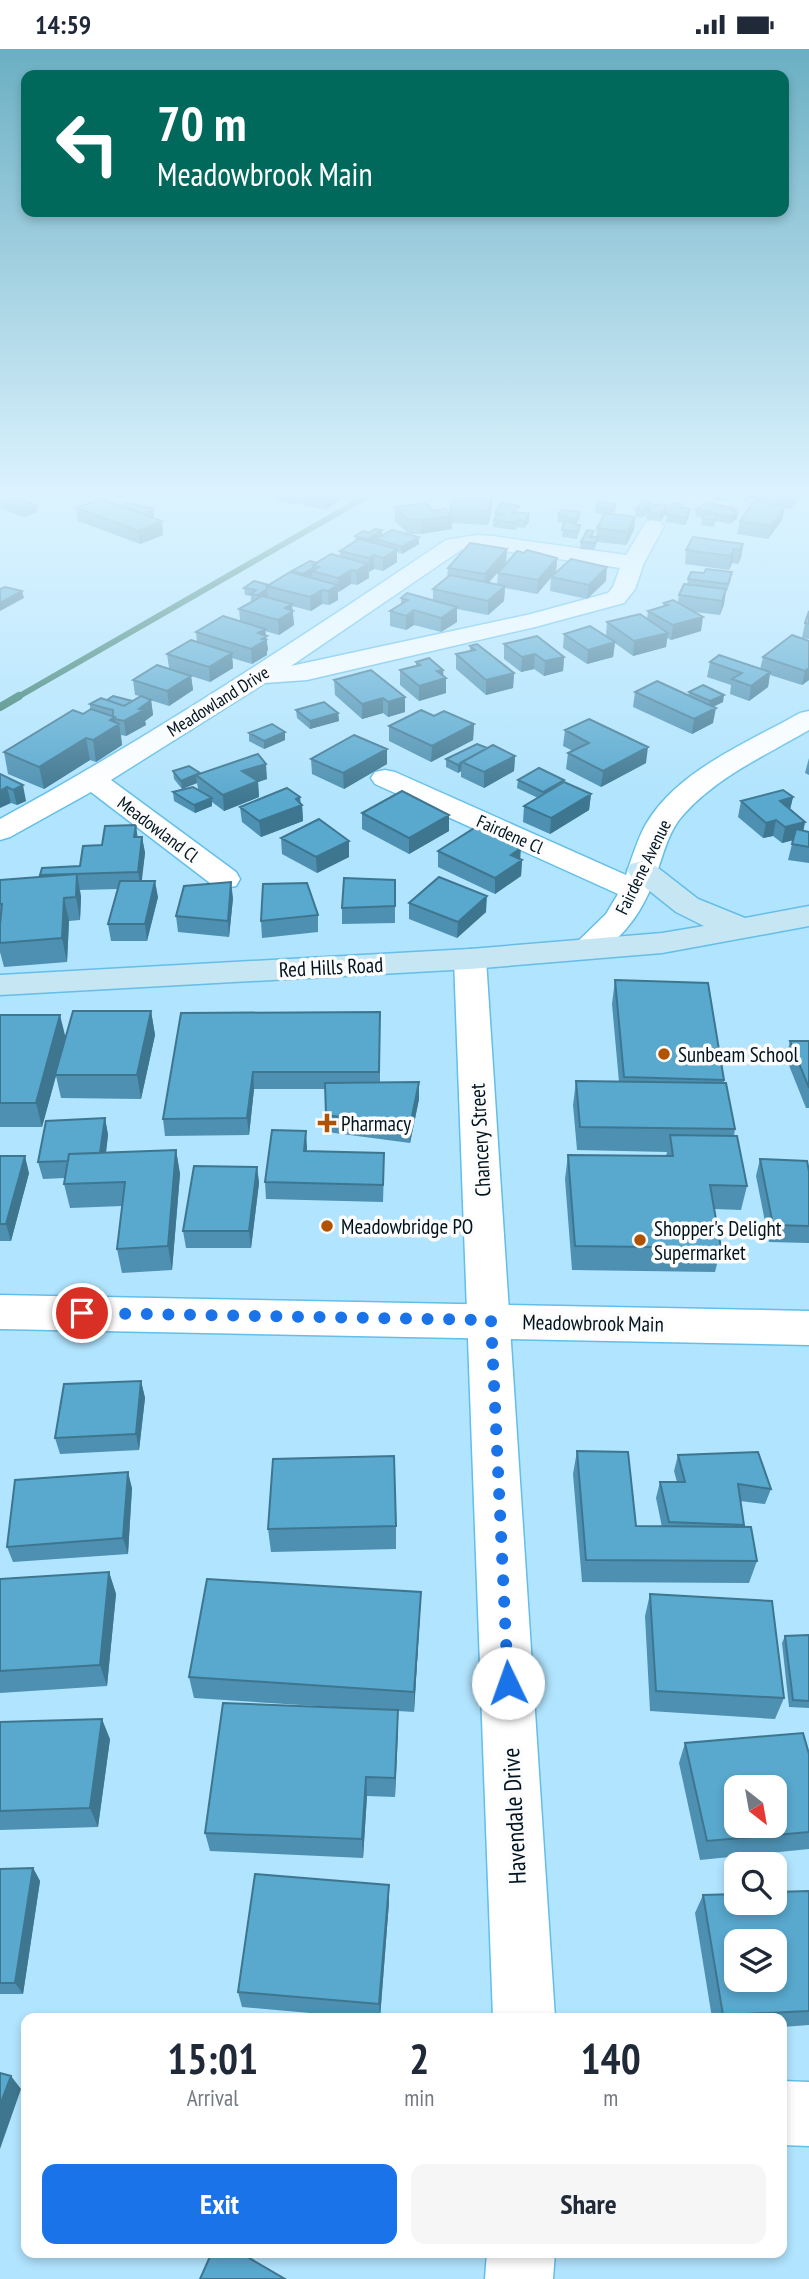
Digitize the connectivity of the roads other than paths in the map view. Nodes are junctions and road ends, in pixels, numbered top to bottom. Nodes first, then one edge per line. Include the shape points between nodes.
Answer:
1 (380, 595) edge
2 (619, 595) edge
3 (258, 677) junction
4 (809, 719) edge
5 (385, 778) dead end
6 (92, 780) junction
7 (0, 831) edge
8 (225, 879) edge
9 (638, 880) junction
10 (809, 916) edge
11 (749, 929) junction
12 (585, 950) junction
13 (470, 959) junction
14 (0, 985) edge
15 (0, 1312) edge
16 (491, 1320) junction
17 (809, 1328) edge
18 (524, 2013) edge
19 (787, 2113) edge
20 (809, 2114) edge
21 (521, 2258) edge
22 (519, 2279) edge

1 - 3 street, Meadowland Drive
2 - 3 street via 598,604 307,672
3 - 6 street, Meadowland Drive
4 - 9 street, Fairdene Avenue via 678,803 662,823
5 - 9 street, Fairdene Cl
6 - 7 street, Meadowland Drive
6 - 8 street, Meadowland Cl
9 - 11 main road via 710,919
9 - 12 street, Fairdene Avenue via 618,920
10 - 11 main road, Red Hills Road
11 - 12 main road, Red Hills Road
12 - 13 main road, Red Hills Road
13 - 14 main road, Red Hills Road
13 - 16 street, Chancery Street
15 - 16 street, Meadowbrook Main
16 - 17 street, Meadowbrook Main
16 - 18 street, Havendale Drive
19 - 20 street
21 - 22 street

